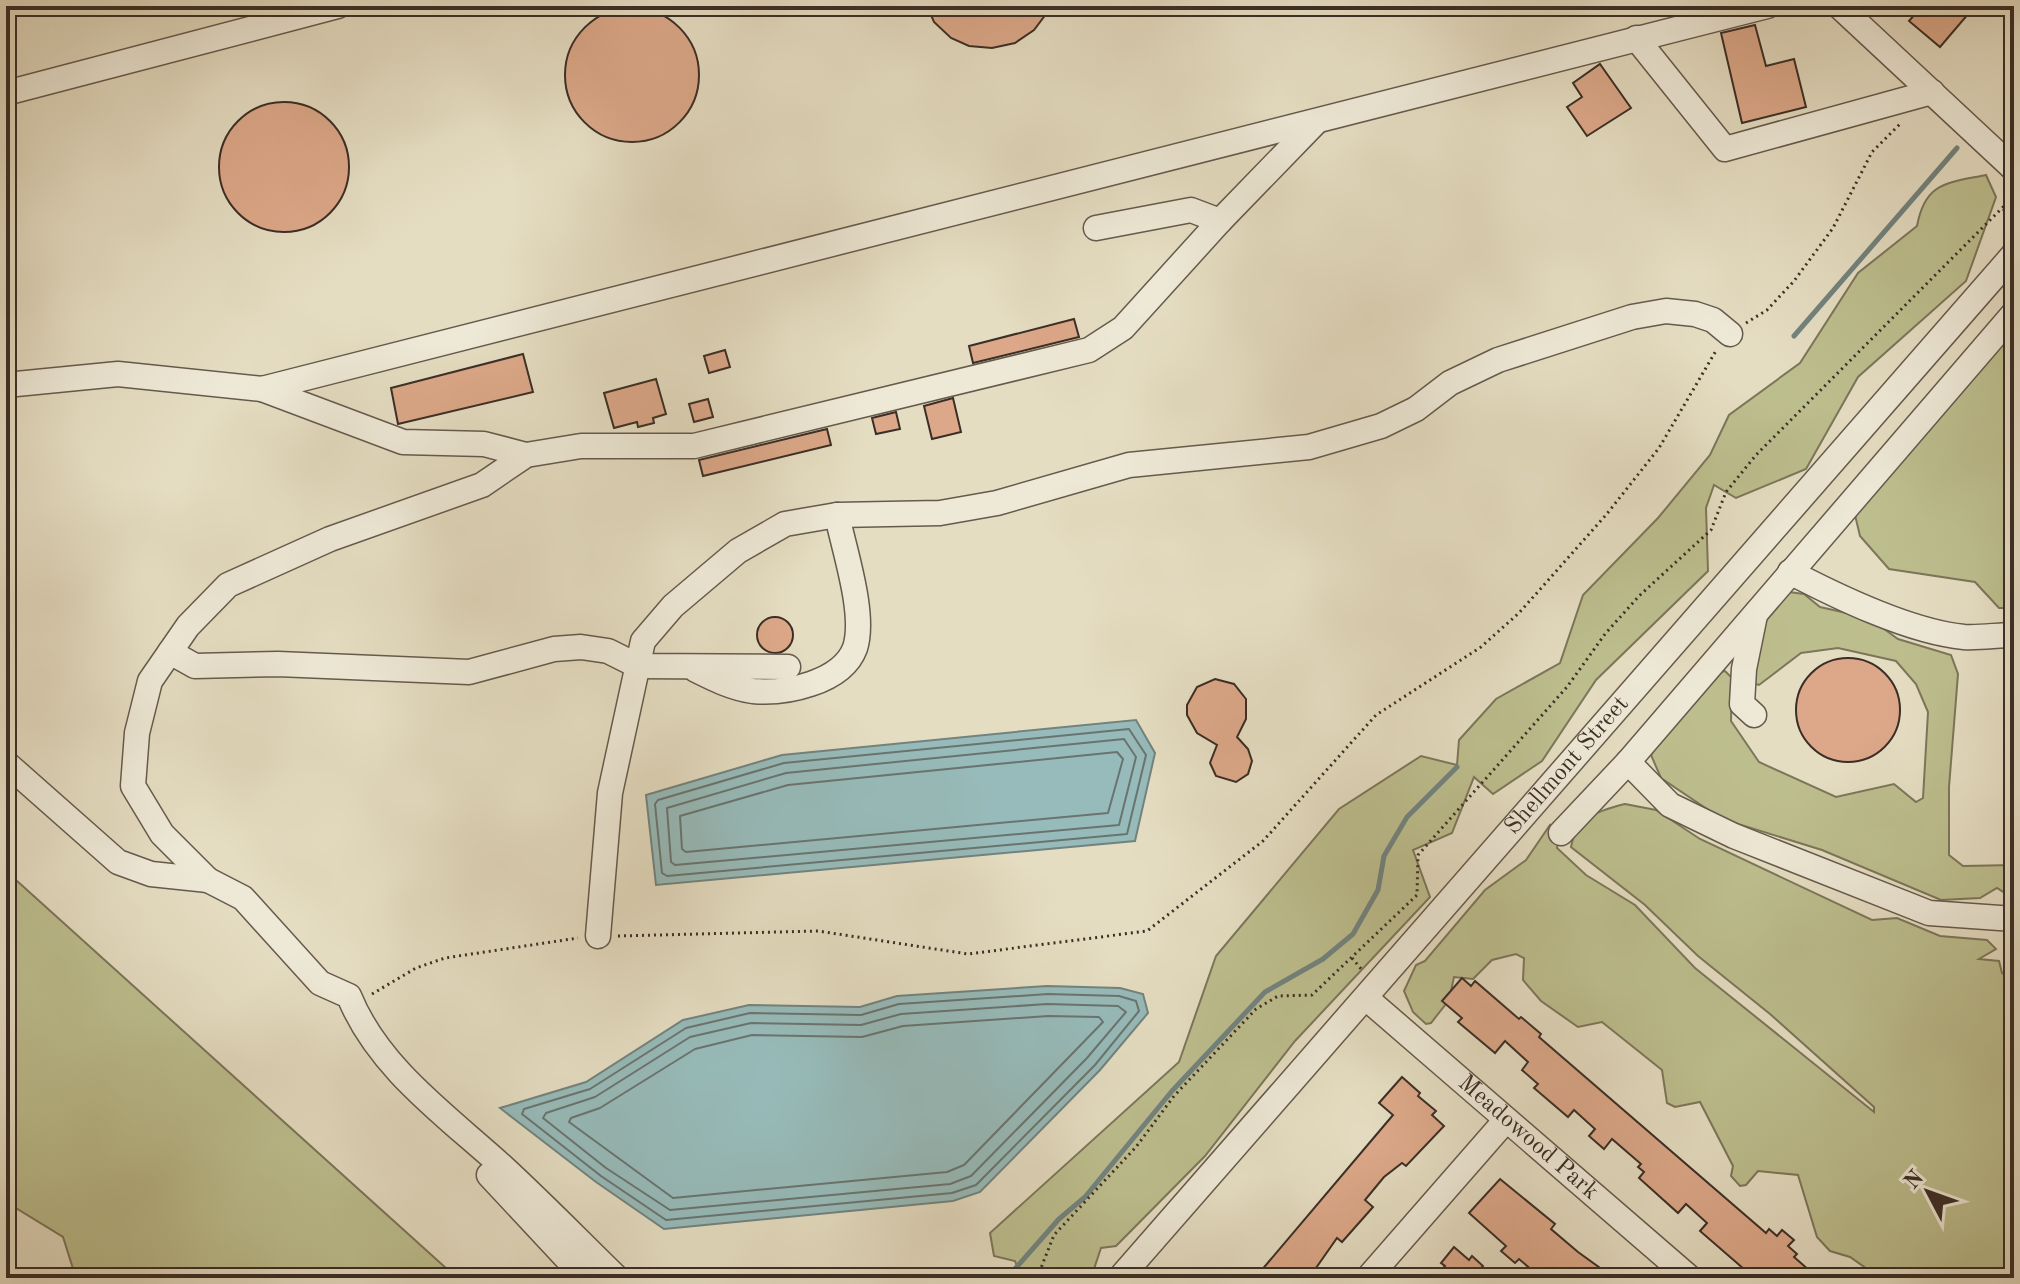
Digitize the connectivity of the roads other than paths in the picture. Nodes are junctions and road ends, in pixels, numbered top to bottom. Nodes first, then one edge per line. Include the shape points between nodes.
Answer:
1 (338, 6) edge
2 (1767, 6) edge
3 (1839, 6) edge
4 (1636, 38) junction
5 (1932, 92) junction
6 (6, 93) edge
7 (1315, 123) junction
8 (2014, 169) edge
9 (1220, 221) junction
10 (1096, 228) dead end
11 (2014, 254) edge
12 (2014, 313) edge
13 (1730, 334) road end
14 (6, 385) edge
15 (262, 389) junction
16 (526, 455) junction
17 (837, 515) junction
18 (1790, 572) junction
19 (1755, 613) junction
20 (2014, 635) edge
21 (170, 652) junction
22 (638, 666) junction
23 (690, 667) junction
24 (788, 667) dead end
25 (1754, 715) dead end
26 (1628, 762) junction
27 (6, 763) edge
28 (1561, 833) dead end
29 (208, 880) junction
30 (2014, 919) edge
31 (598, 936) road end
32 (1366, 998) junction
33 (1506, 1120) junction
34 (453, 1126) junction
35 (585, 1278) edge
36 (617, 1278) edge
37 (1120, 1278) edge
38 (1368, 1278) edge
39 (1690, 1278) edge

1 - 6 street
2 - 4 street
3 - 5 street
4 - 5 street via 1725,149
4 - 7 street
5 - 8 street
7 - 9 street
7 - 15 street
9 - 10 street via 1191,210
9 - 16 street via 1123,328 1089,350 694,446 581,446
11 - 32 street, Shellmont Street
12 - 18 street
13 - 17 street via 1695,314 1666,311 1632,317 1498,360 1381,426 1309,447 1129,465 997,503 940,513
14 - 15 street via 118,374
15 - 16 street via 403,442 484,444
16 - 21 street via 482,485 330,539 228,585
17 - 22 street via 785,524 738,551 673,606 643,641
17 - 23 street via 858,620 854,649 843,665 805,686 778,691 752,691
18 - 19 street
18 - 20 street via 1914,625 1963,637
19 - 25 street via 1742,704
19 - 26 street
21 - 22 street via 195,666 469,672 581,647 608,651
21 - 29 street via 143,700 133,786 162,834
22 - 23 street
22 - 31 street via 610,793
23 - 24 street
26 - 28 street
26 - 30 street via 1670,805 1734,836 1929,913
27 - 29 street via 118,862 151,874
29 - 34 street via 243,898 320,983 349,996 378,1048
32 - 33 street, Meadowood Park
32 - 37 street, Shellmont Street
33 - 38 street
33 - 39 street, Meadowood Park
34 - 35 street via 485,1171
34 - 36 street

